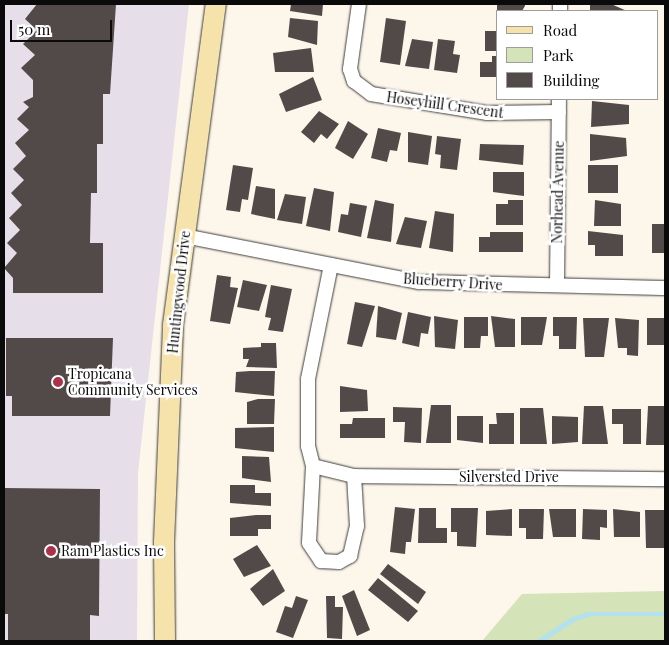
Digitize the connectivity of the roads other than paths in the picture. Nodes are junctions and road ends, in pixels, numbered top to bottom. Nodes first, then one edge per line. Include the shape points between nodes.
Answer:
1 (216, 4) edge
2 (358, 4) edge
3 (559, 105) edge
4 (184, 236) junction
5 (331, 266) junction
6 (558, 285) junction
7 (665, 288) edge
8 (313, 466) junction
9 (354, 476) junction
10 (665, 479) edge
11 (165, 641) edge

1 - 4 street, Huntingwood Drive
2 - 3 street, Hoseyhill Crescent via 350,69 354,81 371,94 487,113
3 - 6 street, Norhead Avenue
4 - 5 street, Blueberry Drive
4 - 11 street, Huntingwood Drive via 172,334 164,542
5 - 6 street, Blueberry Drive via 419,282
5 - 8 street via 308,379 308,446
6 - 7 street, Blueberry Drive
8 - 9 street, Silversted Drive
8 - 9 street via 309,544 321,561 339,562 350,556 358,526
9 - 10 street, Silversted Drive

